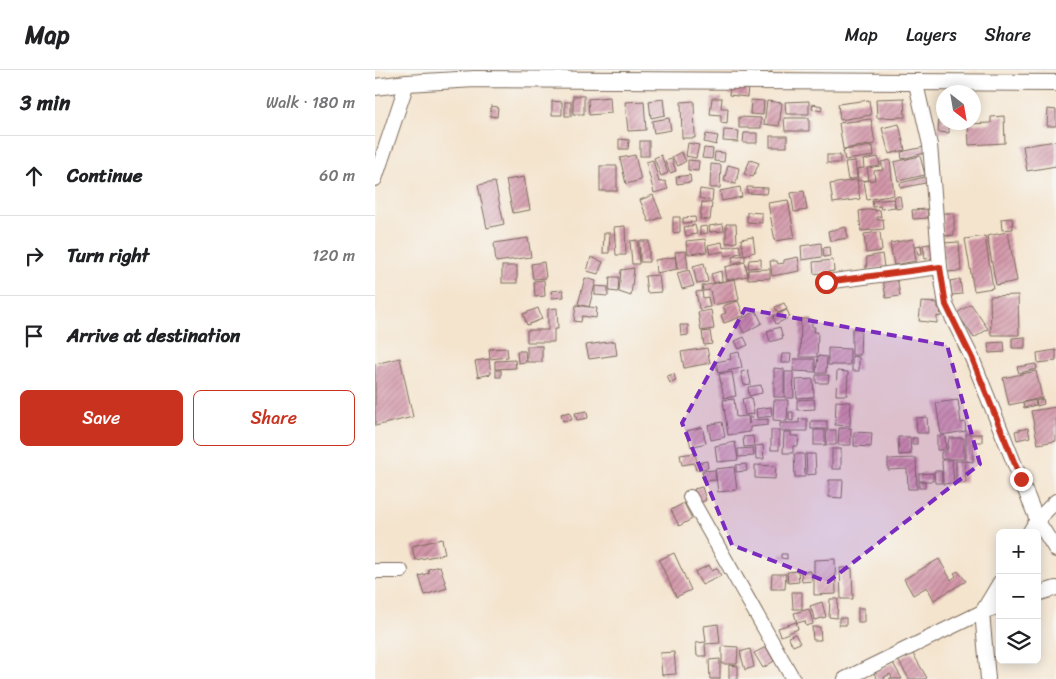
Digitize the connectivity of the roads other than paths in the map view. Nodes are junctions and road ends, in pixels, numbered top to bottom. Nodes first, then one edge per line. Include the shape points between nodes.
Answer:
1 (478, 74) edge
2 (407, 83) junction
3 (1056, 83) edge
4 (915, 84) junction
5 (375, 87) edge
6 (375, 179) edge
7 (940, 267) junction
8 (826, 282) dead end
9 (690, 497) dead end
10 (1056, 501) edge
11 (1037, 520) junction
12 (1031, 529) edge
13 (1056, 550) edge
14 (375, 571) edge
15 (401, 571) dead end
16 (1056, 588) edge
17 (996, 589) edge
18 (1041, 593) edge
19 (996, 607) edge
20 (982, 612) junction
21 (793, 679) edge
22 (845, 679) edge
23 (988, 679) edge

1 - 2 street
1 - 4 street
2 - 5 street
2 - 6 street
3 - 4 street
4 - 7 street via 930,145
7 - 8 street
7 - 11 street via 946,305 972,358
9 - 21 street
10 - 11 street
11 - 12 street
11 - 13 street
14 - 15 street
16 - 18 street
17 - 20 street
19 - 20 street
20 - 22 street
20 - 23 street

